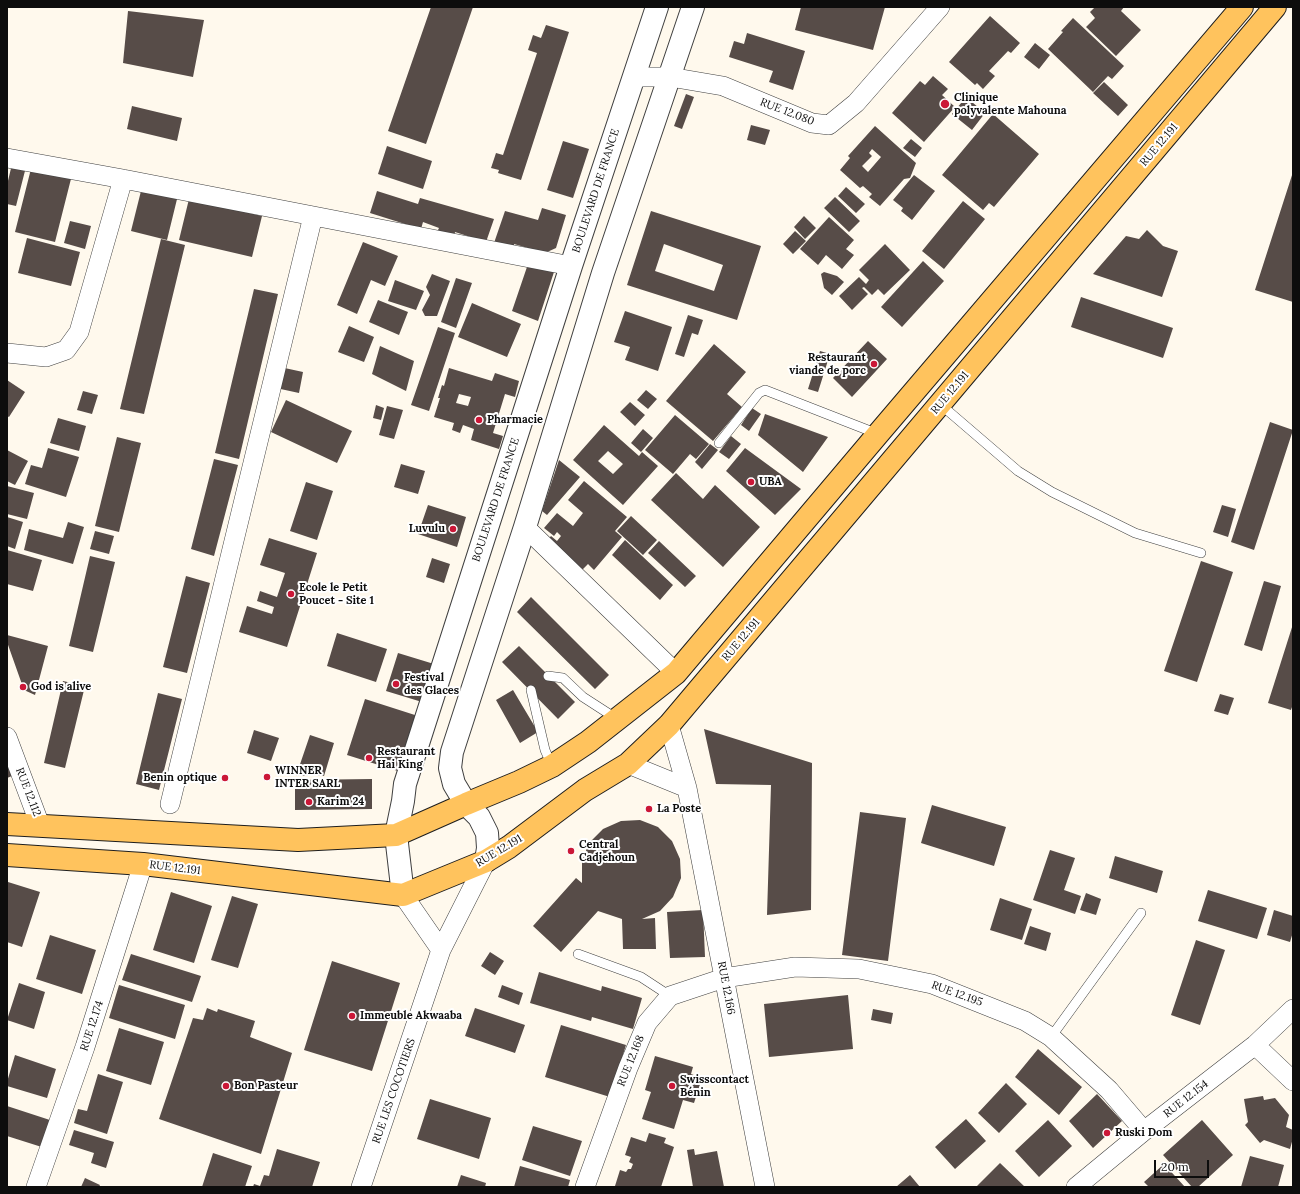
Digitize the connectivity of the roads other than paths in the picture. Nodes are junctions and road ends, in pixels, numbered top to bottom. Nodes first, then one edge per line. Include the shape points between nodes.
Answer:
1 (657, 7) edge
2 (693, 7) edge
3 (940, 7) edge
4 (1242, 7) edge
5 (1275, 7) edge
6 (634, 77) junction
7 (670, 77) junction
8 (7, 158) edge
9 (123, 179) junction
10 (313, 216) junction
11 (571, 266) junction
12 (7, 353) edge
13 (940, 404) junction
14 (878, 434) junction
15 (719, 443) dead end
16 (525, 527) junction
17 (1201, 553) dead end
18 (676, 673) junction
19 (548, 676) dead end
20 (531, 690) dead end
21 (617, 719) junction
22 (669, 725) junction
23 (7, 737) edge
24 (628, 764) junction
25 (552, 766) junction
26 (687, 788) junction
27 (170, 804) dead end
28 (466, 804) junction
29 (7, 824) edge
30 (40, 825) junction
31 (396, 835) junction
32 (7, 854) edge
33 (486, 861) junction
34 (143, 864) junction
35 (403, 895) junction
36 (1141, 914) dead end
37 (441, 950) junction
38 (578, 954) dead end
39 (724, 978) junction
40 (670, 996) junction
41 (1293, 1009) edge
42 (1051, 1037) junction
43 (1255, 1045) junction
44 (1293, 1081) edge
45 (1144, 1131) junction
46 (36, 1187) edge
47 (361, 1187) edge
48 (585, 1187) edge
49 (765, 1187) edge
50 (1076, 1187) edge

1 - 6 street, BOULEVARD DE FRANCE
2 - 7 street
3 - 7 street, RUE 12.080 via 856,103 829,126 812,122 723,86
4 - 14 main road
5 - 13 main road, RUE 12.191
6 - 7 street, RUE 12.080
6 - 11 street, BOULEVARD DE FRANCE
7 - 16 street via 603,273
8 - 9 street
9 - 10 street
9 - 12 street via 79,332 66,350 46,357
10 - 11 street
10 - 27 street
11 - 31 street, BOULEVARD DE FRANCE via 405,784
13 - 17 lane via 1018,471 1039,485 1135,533
13 - 22 main road, RUE 12.191
14 - 15 lane via 765,390 759,393
14 - 18 main road
16 - 18 street
16 - 28 street via 452,752 450,768 454,784
18 - 21 main road
19 - 21 lane via 563,678 584,697
20 - 25 lane via 545,750
21 - 25 main road
22 - 24 main road, RUE 12.191
22 - 26 street, RUE 12.166
23 - 30 street, RUE 12.112
24 - 26 street
24 - 33 main road, RUE 12.191 via 584,790 509,847
25 - 28 main road
26 - 39 street, RUE 12.166
28 - 31 main road
28 - 33 street via 479,817 487,833
29 - 30 main road
30 - 31 main road via 298,840
31 - 35 street, BOULEVARD DE FRANCE
32 - 34 main road, RUE 12.191
33 - 35 main road, RUE 12.191
33 - 37 street, RUE LES COCOTIERS
34 - 35 main road, RUE 12.191
34 - 46 street, RUE 12.174 via 85,1047
35 - 37 street
36 - 42 lane
37 - 47 street, RUE LES COCOTIERS
38 - 40 lane via 641,977
39 - 40 street
39 - 42 street, RUE 12.195 via 795,967 859,969 932,984 1025,1021
39 - 49 street, RUE 12.166
40 - 48 street, RUE 12.168 via 647,1023
41 - 43 street, RUE 12.154
42 - 45 street, RUE 12.195 via 1109,1090
43 - 44 street
43 - 45 street, RUE 12.154
45 - 50 street, RUE 12.154

